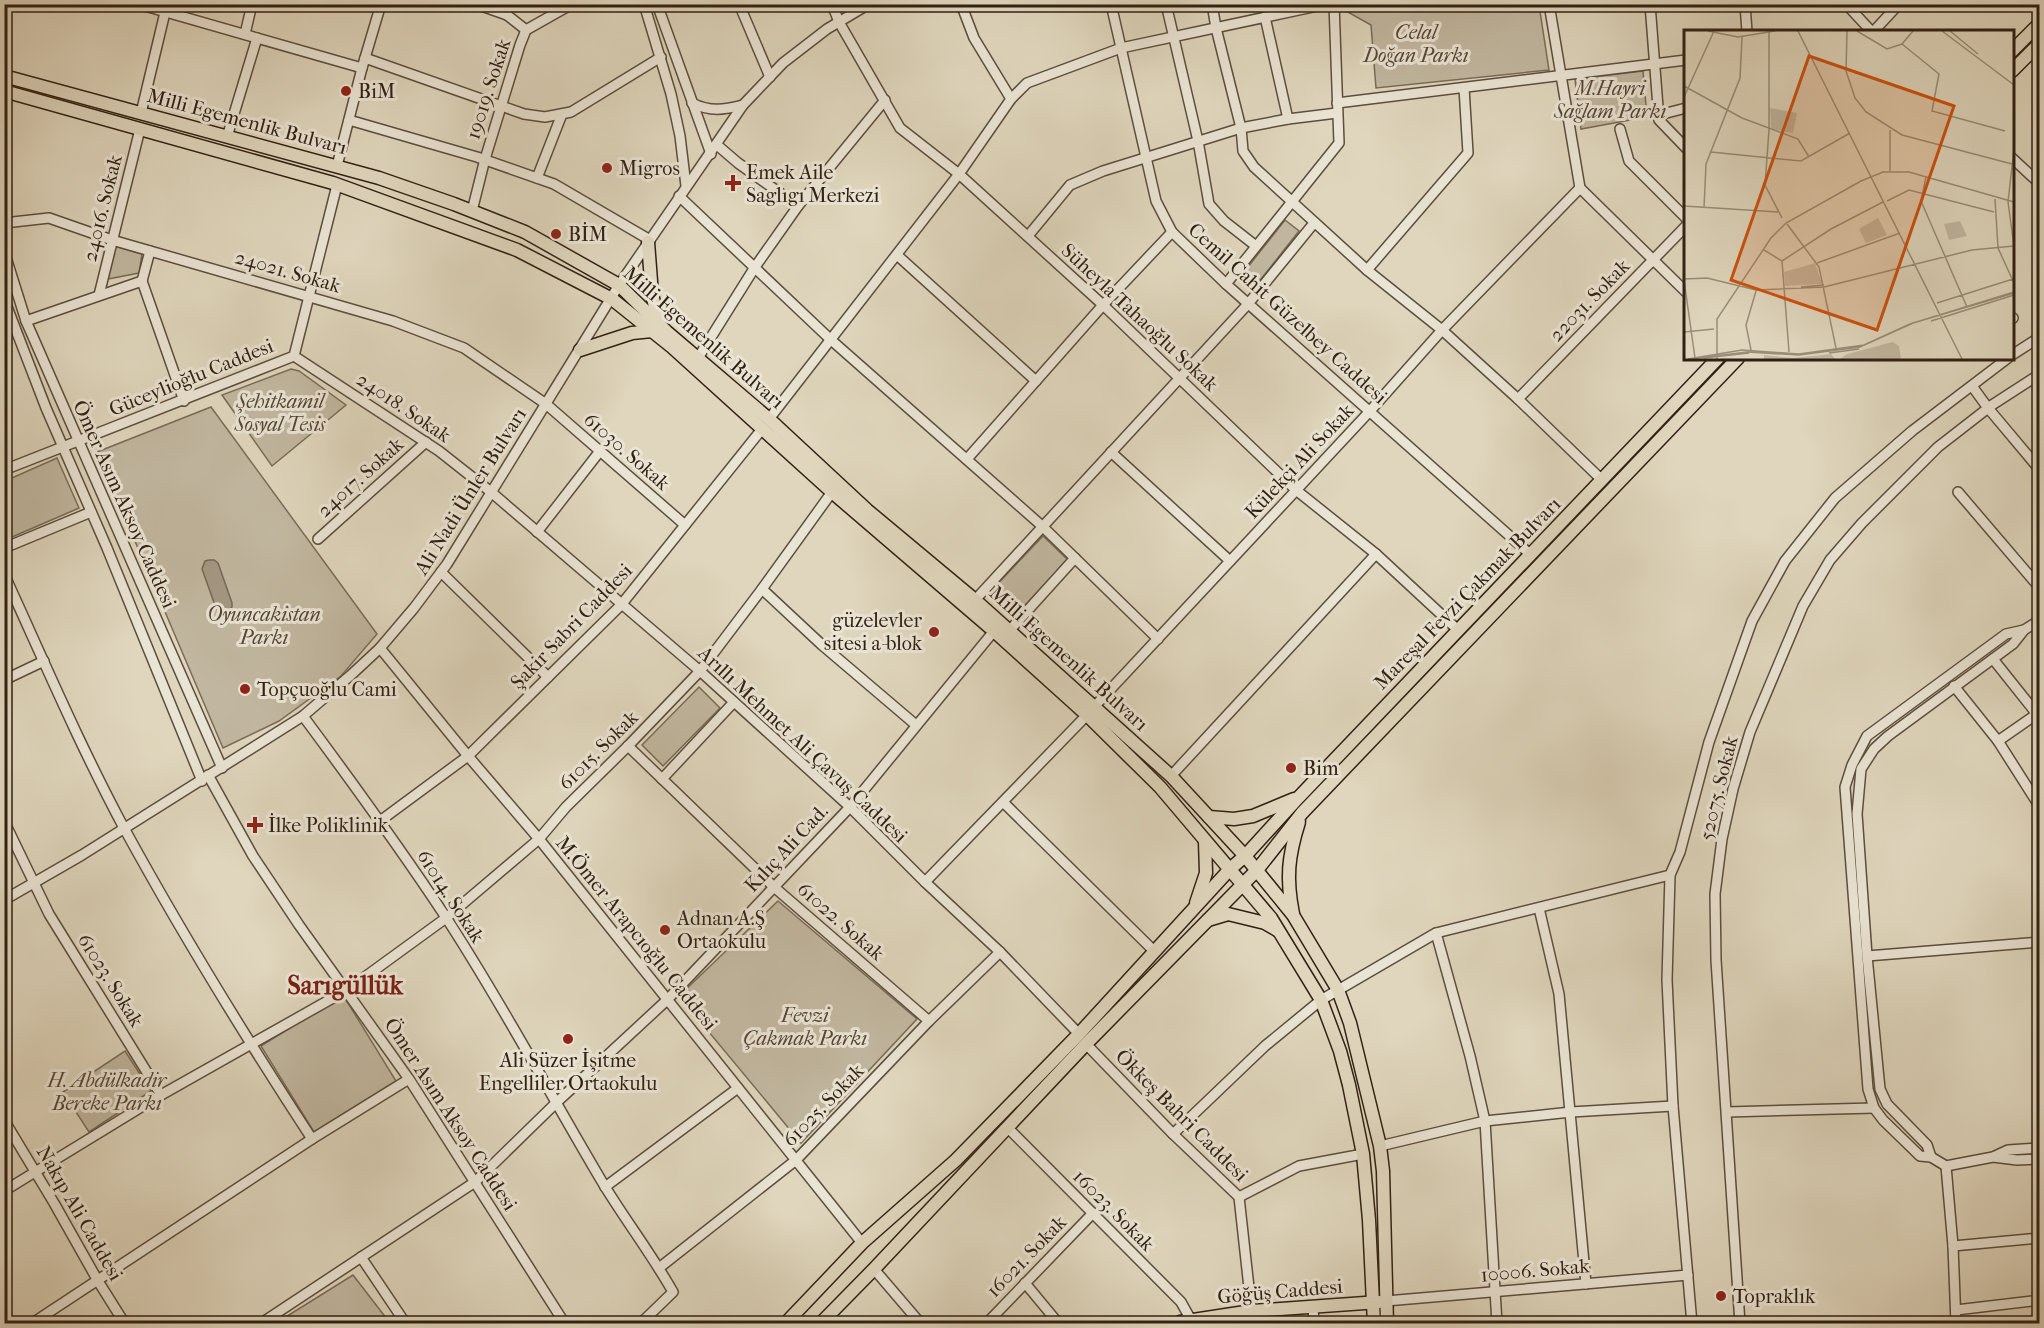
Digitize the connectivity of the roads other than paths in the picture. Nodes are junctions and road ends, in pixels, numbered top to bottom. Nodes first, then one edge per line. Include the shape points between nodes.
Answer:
1 (138, 4) edge
2 (252, 4) edge
3 (381, 4) edge
4 (476, 4) edge
5 (504, 4) edge
6 (572, 4) edge
7 (644, 4) edge
8 (657, 4) edge
9 (739, 4) edge
10 (832, 4) edge
11 (869, 4) edge
12 (961, 4) edge
13 (1111, 4) edge
14 (1166, 4) edge
15 (1212, 4) edge
16 (1327, 4) edge
17 (1334, 4) edge
18 (1549, 4) edge
19 (1650, 4) edge
20 (1745, 4) edge
21 (1846, 4) edge
22 (1899, 4) edge
23 (166, 8) edge
24 (507, 15) junction
25 (1265, 17) junction
26 (839, 22) junction
27 (2040, 23) edge
28 (1216, 28) junction
29 (526, 30) junction
30 (1747, 30) edge
31 (1871, 30) edge
32 (1875, 30) edge
33 (245, 34) junction
34 (1174, 36) junction
35 (257, 38) junction
36 (1121, 48) junction
37 (2014, 50) edge
38 (2037, 51) edge
39 (661, 57) junction
40 (365, 58) junction
41 (1684, 60) edge
42 (1656, 64) junction
43 (362, 68) junction
44 (2014, 70) edge
45 (4, 76) edge
46 (1561, 76) junction
47 (770, 78) junction
48 (1464, 88) junction
49 (4, 91) edge
50 (1011, 99) junction
51 (885, 100) junction
52 (692, 103) junction
53 (743, 105) junction
54 (501, 106) junction
55 (1337, 108) junction
56 (1684, 109) edge
57 (141, 112) junction
58 (562, 114) junction
59 (1659, 115) junction
60 (1288, 119) junction
61 (349, 120) junction
62 (1241, 128) junction
63 (140, 129) junction
64 (1620, 129) dead end
65 (227, 137) junction
66 (1198, 141) junction
67 (717, 145) junction
68 (1684, 146) edge
69 (711, 154) junction
70 (1146, 158) junction
71 (484, 159) junction
72 (2014, 159) edge
73 (337, 166) junction
74 (959, 174) junction
75 (537, 178) junction
76 (2040, 184) edge
77 (338, 185) junction
78 (686, 186) junction
79 (1580, 188) junction
80 (679, 196) junction
81 (1291, 202) junction
82 (798, 206) junction
83 (472, 211) junction
84 (1684, 216) edge
85 (4, 223) edge
86 (1314, 223) junction
87 (1684, 228) edge
88 (1172, 232) junction
89 (1028, 236) junction
90 (112, 240) junction
91 (649, 241) junction
92 (1256, 246) junction
93 (4, 251) edge
94 (150, 251) junction
95 (897, 255) junction
96 (1653, 260) junction
97 (755, 267) junction
98 (1367, 270) junction
99 (142, 280) junction
100 (1226, 284) junction
101 (619, 285) junction
102 (1684, 290) edge
103 (99, 295) junction
104 (309, 296) junction
105 (4, 299) edge
106 (612, 299) junction
107 (1248, 304) junction
108 (1103, 305) junction
109 (26, 321) junction
110 (14, 324) junction
111 (4, 328) edge
112 (656, 328) junction
113 (1442, 330) junction
114 (2040, 337) edge
115 (830, 339) junction
116 (580, 350) junction
117 (2014, 354) edge
118 (294, 356) junction
119 (698, 358) junction
120 (1716, 360) edge
121 (1736, 360) edge
122 (2005, 360) edge
123 (2040, 374) edge
124 (1179, 379) junction
125 (1036, 381) junction
126 (1972, 386) junction
127 (1518, 399) junction
128 (184, 400) junction
129 (546, 404) junction
130 (1988, 408) junction
131 (1370, 411) junction
132 (765, 424) junction
133 (78, 441) junction
134 (426, 442) junction
135 (64, 448) junction
136 (600, 451) junction
137 (1111, 452) junction
138 (967, 459) junction
139 (2038, 466) edge
140 (4, 470) edge
141 (1602, 480) junction
142 (1296, 490) junction
143 (491, 492) junction
144 (832, 492) junction
145 (1958, 492) dead end
146 (91, 512) junction
147 (685, 525) junction
148 (1042, 526) junction
149 (537, 532) junction
150 (318, 539) dead end
151 (4, 548) edge
152 (1376, 554) junction
153 (1530, 554) junction
154 (1075, 558) junction
155 (1230, 561) junction
156 (441, 572) junction
157 (4, 574) edge
158 (2040, 588) edge
159 (762, 589) junction
160 (975, 600) junction
161 (621, 605) junction
162 (2040, 620) edge
163 (1458, 630) junction
164 (2024, 630) junction
165 (994, 631) junction
166 (1009, 631) junction
167 (1158, 639) junction
168 (380, 648) junction
169 (1993, 658) junction
170 (44, 661) junction
171 (700, 671) junction
172 (548, 677) junction
173 (4, 680) edge
174 (1954, 686) junction
175 (734, 702) junction
176 (1091, 711) junction
177 (303, 716) junction
178 (2038, 716) edge
179 (916, 725) junction
180 (1998, 741) junction
181 (628, 746) junction
182 (468, 756) junction
183 (222, 768) junction
184 (1171, 776) junction
185 (205, 778) junction
186 (662, 779) junction
187 (1298, 798) junction
188 (1003, 802) junction
189 (850, 807) junction
190 (2040, 807) edge
191 (1302, 813) junction
192 (1209, 817) junction
193 (4, 821) edge
194 (380, 821) junction
195 (124, 828) junction
196 (539, 839) junction
197 (1205, 840) junction
198 (1245, 856) junction
199 (1230, 869) junction
200 (1257, 870) junction
201 (1670, 875) junction
202 (33, 882) junction
203 (925, 882) junction
204 (1242, 884) junction
205 (774, 887) junction
206 (4, 900) edge
207 (1195, 907) junction
208 (1539, 908) junction
209 (1293, 915) junction
210 (446, 918) junction
211 (1207, 920) junction
212 (1279, 931) junction
213 (1436, 933) junction
214 (2040, 942) edge
215 (1154, 951) junction
216 (999, 952) junction
217 (1867, 956) junction
218 (347, 990) junction
219 (1338, 990) junction
220 (667, 1000) junction
221 (1321, 1000) junction
222 (928, 1021) junction
223 (1083, 1039) junction
224 (250, 1044) junction
225 (409, 1079) junction
226 (738, 1088) junction
227 (161, 1095) junction
228 (557, 1102) junction
229 (1673, 1106) junction
230 (1874, 1108) junction
231 (1571, 1112) junction
232 (1727, 1112) junction
233 (4, 1120) edge
234 (1485, 1121) junction
235 (1008, 1128) junction
236 (1173, 1134) junction
237 (312, 1138) junction
238 (1380, 1146) junction
239 (2040, 1148) edge
240 (1363, 1154) junction
241 (1931, 1157) junction
242 (1993, 1157) junction
243 (2040, 1159) edge
244 (796, 1160) junction
245 (1946, 1166) junction
246 (35, 1172) junction
247 (475, 1182) junction
248 (606, 1187) junction
249 (4, 1191) edge
250 (1239, 1197) junction
251 (1093, 1213) junction
252 (2040, 1238) edge
253 (862, 1243) junction
254 (1953, 1246) junction
255 (361, 1257) junction
256 (659, 1268) junction
257 (874, 1269) junction
258 (1688, 1275) junction
259 (98, 1281) junction
260 (1025, 1283) junction
261 (1586, 1284) junction
262 (1494, 1291) junction
263 (2040, 1300) edge
264 (1386, 1301) junction
265 (1373, 1302) junction
266 (1313, 1306) junction
267 (1956, 1310) junction
268 (1252, 1317) edge
269 (1191, 1320) junction
270 (31, 1323) edge
271 (125, 1323) edge
272 (261, 1323) edge
273 (406, 1323) edge
274 (565, 1323) edge
275 (640, 1323) edge
276 (785, 1323) edge
277 (820, 1323) edge
278 (921, 1323) edge
279 (986, 1323) edge
280 (1059, 1323) edge
281 (1178, 1323) edge
282 (1314, 1323) edge
283 (1374, 1323) edge
284 (1387, 1323) edge
285 (1497, 1323) edge
286 (1692, 1323) edge
287 (1740, 1323) edge
288 (1956, 1323) edge

1 - 23 street
2 - 33 street
3 - 40 street
4 - 24 street
5 - 24 street
6 - 29 street, 19019. Sokak
7 - 39 street
8 - 52 street
9 - 47 street
10 - 26 street, Süheyla Tahaoğlu Sokak
11 - 26 street, Ali Nadi Ünler Bulvarı
12 - 50 street via 974,38
13 - 36 street, Cemil Cahit Güzelbey Caddesi
14 - 34 street
15 - 28 street
16 - 25 street, Şakir Sabri Caddesi
17 - 55 street
18 - 46 street
19 - 42 street
20 - 30 street
21 - 31 street
22 - 32 street
23 - 33 street
23 - 57 street
24 - 29 street
25 - 28 street, Şakir Sabri Caddesi
25 - 60 street
26 - 47 street, Ali Nadi Ünler Bulvarı via 783,63
26 - 51 street, Süheyla Tahaoğlu Sokak
27 - 37 main road
28 - 34 street, Şakir Sabri Caddesi
28 - 62 street
29 - 54 street, 19019. Sokak
33 - 35 street
34 - 36 street, Şakir Sabri Caddesi
34 - 66 street
35 - 43 street
35 - 65 street
36 - 50 street, Şakir Sabri Caddesi via 1027,83
36 - 70 street, Cemil Cahit Güzelbey Caddesi
38 - 44 main road
39 - 58 street
39 - 78 street via 680,136
40 - 43 street
40 - 54 street
41 - 42 street
42 - 46 street
42 - 59 street
43 - 61 street
45 - 57 main road, Milli Egemenlik Bulvarı
46 - 48 street
46 - 79 street
47 - 53 street, Ali Nadi Ünler Bulvarı
48 - 55 street
48 - 98 street via 1468,153
49 - 63 main road, Milli Egemenlik Bulvarı
50 - 74 street, Şakir Sabri Caddesi
51 - 74 street, Süheyla Tahaoğlu Sokak via 900,128
51 - 82 street
52 - 53 street via 716,110
52 - 69 street
53 - 67 street, Ali Nadi Ünler Bulvarı
54 - 58 street via 545,117
54 - 71 street, 19019. Sokak
55 - 60 street
55 - 81 street via 1339,143
56 - 59 street
57 - 65 main road, Milli Egemenlik Bulvarı
58 - 75 street
59 - 68 street via 1659,120
60 - 62 street
61 - 71 street
61 - 73 street
62 - 66 street
62 - 81 street via 1243,151
63 - 77 main road, Milli Egemenlik Bulvarı
63 - 90 street, 24016. Sokak
64 - 84 street via 1629,161
65 - 73 main road, Milli Egemenlik Bulvarı
66 - 70 street
66 - 92 street via 1209,204
67 - 69 street, Ali Nadi Ünler Bulvarı
67 - 82 street
69 - 78 street, Ali Nadi Ünler Bulvarı
70 - 88 street, Cemil Cahit Güzelbey Caddesi via 1156,201
70 - 89 street via 1070,185
71 - 75 street
71 - 83 street, 19019. Sokak
72 - 76 street
73 - 83 main road, Milli Egemenlik Bulvarı
74 - 89 street, Süheyla Tahaoğlu Sokak
74 - 95 street, Şakir Sabri Caddesi
75 - 91 street via 554,184
77 - 104 street, Güceylioğlu Caddesi
77 - 106 main road, Milli Egemenlik Bulvarı via 517,250
78 - 80 street, Ali Nadi Ünler Bulvarı
79 - 96 street
79 - 113 street, Külekçi Ali Sokak
80 - 91 street, Ali Nadi Ünler Bulvarı
80 - 97 street
81 - 86 street
81 - 92 street
82 - 97 street
83 - 101 main road, Milli Egemenlik Bulvarı via 525,232
85 - 90 street, 24021. Sokak via 49,218
86 - 98 street
86 - 107 street
87 - 96 street, 22031. Sokak
88 - 100 street, Cemil Cahit Güzelbey Caddesi
88 - 108 street
89 - 108 street, Süheyla Tahaoğlu Sokak
90 - 94 street, 24021. Sokak
90 - 103 street, 24016. Sokak
91 - 101 street, Ali Nadi Ünler Bulvarı
91 - 112 main road
92 - 100 street
93 - 109 street, Ömer Asım Aksoy Caddesi
94 - 99 street
94 - 104 street, 24021. Sokak
95 - 115 street, Şakir Sabri Caddesi
95 - 125 street
96 - 102 street
96 - 127 street, 22031. Sokak
97 - 115 street
97 - 119 street
98 - 113 street
99 - 103 street
99 - 128 street
100 - 107 street, Cemil Cahit Güzelbey Caddesi
101 - 106 street, Ali Nadi Ünler Bulvarı
101 - 112 main road, Milli Egemenlik Bulvarı
103 - 109 street
104 - 118 street, Güceylioğlu Caddesi
104 - 129 street, 24021. Sokak via 393,321 464,348
105 - 110 street, Ömer Asım Aksoy Caddesi
106 - 112 main road, Milli Egemenlik Bulvarı
106 - 116 street, Ali Nadi Ünler Bulvarı
107 - 124 street
107 - 131 street, Cemil Cahit Güzelbey Caddesi
108 - 124 street, Süheyla Tahaoğlu Sokak
108 - 125 street
109 - 133 street, Ömer Asım Aksoy Caddesi
110 - 111 street
110 - 135 street, Ömer Asım Aksoy Caddesi
112 - 116 main road
112 - 119 main road, Milli Egemenlik Bulvarı
112 - 132 main road, Milli Egemenlik Bulvarı via 672,347
113 - 127 street
113 - 131 street, Külekçi Ali Sokak
114 - 117 street
115 - 132 street, Şakir Sabri Caddesi
115 - 138 street
116 - 129 street, Ali Nadi Ünler Bulvarı
118 - 128 street, Güceylioğlu Caddesi
118 - 134 street, 24018. Sokak
119 - 132 main road, Milli Egemenlik Bulvarı
120 - 141 main road, Mareşal Fevzi Çakmak Bulvarı
121 - 191 main road
122 - 126 street
123 - 130 street, 52075. Sokak
124 - 137 street
124 - 142 street, Süheyla Tahaoğlu Sokak
125 - 138 street
126 - 130 street
126 - 201 street via 1912,431 1835,498 1785,561 1752,621 1709,742 1680,852
127 - 141 street
128 - 133 street, Güceylioğlu Caddesi
129 - 136 street, 61030. Sokak
129 - 143 street, Ali Nadi Ünler Bulvarı
130 - 139 street
130 - 232 street, 52075. Sokak via 1921,463 1830,560 1803,606 1750,732 1722,839 1715,894
131 - 142 street, Külekçi Ali Sokak
131 - 153 street, Cemil Cahit Güzelbey Caddesi
132 - 144 main road, Milli Egemenlik Bulvarı
132 - 147 street, Şakir Sabri Caddesi
132 - 160 main road, Milli Egemenlik Bulvarı
133 - 135 street, Güceylioğlu Caddesi
133 - 183 street, Ömer Asım Aksoy Caddesi
134 - 143 street, 24018. Sokak
134 - 150 street, 24017. Sokak
135 - 140 street, Güceylioğlu Caddesi
135 - 146 street, Ömer Asım Aksoy Caddesi
136 - 147 street, 61030. Sokak
136 - 149 street
137 - 148 street
137 - 155 street
138 - 148 street
141 - 153 main road, Mareşal Fevzi Çakmak Bulvarı
142 - 152 street, Süheyla Tahaoğlu Sokak
142 - 155 street, Külekçi Ali Sokak
143 - 149 street, Arıllı Mehmet Ali Çavuş Caddesi
143 - 156 street, Ali Nadi Ünler Bulvarı
144 - 159 street, 61015. Sokak
144 - 165 main road, Milli Egemenlik Bulvarı
145 - 158 street
146 - 151 street
146 - 185 street, Ömer Asım Aksoy Caddesi
147 - 161 street, Şakir Sabri Caddesi
148 - 154 street
148 - 160 street
149 - 161 street, Arıllı Mehmet Ali Çavuş Caddesi
152 - 163 street, Süheyla Tahaoğlu Sokak
152 - 184 street
153 - 163 main road, Mareşal Fevzi Çakmak Bulvarı
154 - 166 street
154 - 167 street
155 - 167 street, Külekçi Ali Sokak
156 - 168 street, Ali Nadi Ünler Bulvarı
156 - 172 street
157 - 170 street
159 - 171 street, 61015. Sokak
159 - 179 street
160 - 166 main road, Milli Egemenlik Bulvarı
161 - 171 street, Arıllı Mehmet Ali Çavuş Caddesi
161 - 172 street, Şakir Sabri Caddesi
162 - 164 street
163 - 187 main road, Mareşal Fevzi Çakmak Bulvarı
164 - 169 street via 2013,644
164 - 230 street via 2006,634 1867,736 1848,776 1845,787 1858,973 1868,1089
165 - 176 main road, Milli Egemenlik Bulvarı
165 - 179 street, Kılıç Ali Cad.
166 - 176 main road, Milli Egemenlik Bulvarı
167 - 176 street, Külekçi Ali Sokak
168 - 177 street, Ali Nadi Ünler Bulvarı
168 - 182 street, M.Ömer Arapcıoğlu Caddesi
169 - 174 street
169 - 178 street
170 - 173 street
170 - 195 street
171 - 175 street, Arıllı Mehmet Ali Çavuş Caddesi
171 - 181 street, 61015. Sokak
172 - 182 street, Şakir Sabri Caddesi
174 - 180 street
174 - 217 street via 1888,736 1861,769 1857,814
175 - 186 street
175 - 189 street, Arıllı Mehmet Ali Çavuş Caddesi
176 - 184 main road, Milli Egemenlik Bulvarı
176 - 188 street, Külekçi Ali Sokak
176 - 197 main road, Milli Egemenlik Bulvarı
177 - 183 street, Ali Nadi Ünler Bulvarı
177 - 194 street, 61014. Sokak
178 - 180 street
179 - 189 street, Kılıç Ali Cad.
180 - 190 street
181 - 186 street, 61022. Sokak
181 - 196 street, 61015. Sokak
182 - 194 street, Şakir Sabri Caddesi
182 - 196 street, M.Ömer Arapcıoğlu Caddesi
183 - 185 street, Ali Nadi Ünler Bulvarı
184 - 192 main road, Milli Egemenlik Bulvarı
185 - 195 street, Ali Nadi Ünler Bulvarı
185 - 218 street, Ömer Asım Aksoy Caddesi via 299,925
186 - 205 street, 61022. Sokak
187 - 192 main road via 1253,816
187 - 198 main road, Mareşal Fevzi Çakmak Bulvarı
188 - 203 street, Külekçi Ali Sokak
188 - 215 street
189 - 203 street, Arıllı Mehmet Ali Çavuş Caddesi
189 - 205 street, Kılıç Ali Cad.
191 - 200 main road
191 - 209 main road via 1290,852
192 - 198 main road, Milli Egemenlik Bulvarı
193 - 202 street, 61023. Sokak
194 - 210 street, 61014. Sokak
195 - 202 street, Ali Nadi Ünler Bulvarı
195 - 224 street
196 - 210 street, 61015. Sokak
196 - 220 street, M.Ömer Arapcıoğlu Caddesi
197 - 199 main road, Milli Egemenlik Bulvarı
197 - 207 main road via 1206,873
198 - 199 main road, Mareşal Fevzi Çakmak Bulvarı
198 - 200 main road, Milli Egemenlik Bulvarı
199 - 204 main road, Milli Egemenlik Bulvarı
199 - 207 main road, Mareşal Fevzi Çakmak Bulvarı
200 - 204 main road
200 - 209 main road, Milli Egemenlik Bulvarı
201 - 208 street
201 - 229 street via 1667,980
202 - 206 street, Ali Nadi Ünler Bulvarı
202 - 227 street, 61023. Sokak
203 - 216 street, Arıllı Mehmet Ali Çavuş Caddesi
204 - 211 main road
204 - 212 main road, Milli Egemenlik Bulvarı
205 - 220 street, Kılıç Ali Cad.
205 - 222 street, 61022. Sokak
207 - 215 main road, Mareşal Fevzi Çakmak Bulvarı
208 - 213 street
208 - 231 street via 1559,994
209 - 219 main road, Milli Egemenlik Bulvarı
210 - 218 street, 61015. Sokak
210 - 228 street, 61014. Sokak
211 - 212 main road via 1228,914 1265,923
211 - 223 main road
212 - 221 main road, Milli Egemenlik Bulvarı
213 - 219 street
213 - 234 street
214 - 217 street
215 - 223 main road, Mareşal Fevzi Çakmak Bulvarı
216 - 222 street, 61025. Sokak
216 - 223 street, Arıllı Mehmet Ali Çavuş Caddesi
217 - 241 street via 1880,1089 1887,1104 1927,1145
218 - 224 street, 61015. Sokak
218 - 225 street, Ömer Asım Aksoy Caddesi
219 - 221 street
219 - 238 main road, Milli Egemenlik Bulvarı via 1350,1023
220 - 226 street, M.Ömer Arapcıoğlu Caddesi
220 - 228 street, Kılıç Ali Cad.
221 - 236 street via 1265,1046
221 - 240 main road, Milli Egemenlik Bulvarı via 1340,1051
222 - 244 street, 61025. Sokak
223 - 235 main road
223 - 236 street, Ökkeş Bahri Caddesi
223 - 253 main road
224 - 227 street, 61015. Sokak
224 - 237 street
225 - 237 street
225 - 247 street, Ömer Asım Aksoy Caddesi
226 - 244 street, M.Ömer Arapcıoğlu Caddesi
226 - 248 street
227 - 246 street, 61015. Sokak
228 - 247 street, Kılıç Ali Cad.
228 - 248 street, 61014. Sokak
229 - 231 street
229 - 258 street
230 - 232 street
230 - 241 street via 1920,1156
231 - 234 street
231 - 261 street
232 - 287 street, 52075. Sokak
233 - 246 street, Nakıp Ali Caddesi
234 - 238 street
234 - 262 street
235 - 251 street, 16023. Sokak
235 - 257 main road
236 - 250 street, Ökkeş Bahri Caddesi
237 - 259 street
238 - 264 main road, Milli Egemenlik Bulvarı
239 - 242 street via 2008,1150
240 - 250 street via 1299,1166
240 - 265 main road, Milli Egemenlik Bulvarı
241 - 245 street
242 - 243 street
242 - 245 street
244 - 253 street, M.Ömer Arapcıoğlu Caddesi
244 - 256 street, 61025. Sokak
245 - 254 street
246 - 249 street, 61015. Sokak
246 - 259 street, Nakıp Ali Caddesi
247 - 255 street, Kılıç Ali Cad.
247 - 274 street, Ömer Asım Aksoy Caddesi
248 - 256 street, 61014. Sokak
250 - 268 street, Ökkeş Bahri Caddesi
251 - 260 street, 16021. Sokak
251 - 269 street, 16023. Sokak via 1181,1302
252 - 254 street
253 - 276 main road
254 - 267 street
255 - 272 street, Kılıç Ali Cad.
255 - 273 street
256 - 275 street, 61014. Sokak via 673,1292
257 - 277 main road
257 - 278 street
258 - 261 street, 10006. Sokak
258 - 286 street
259 - 270 street
259 - 271 street, Nakıp Ali Caddesi
260 - 279 street, 16021. Sokak
260 - 280 street
261 - 262 street, 10006. Sokak
262 - 264 street, 10006. Sokak
262 - 285 street
263 - 267 street
264 - 265 main road, Göğüş Caddesi
264 - 284 main road, Milli Egemenlik Bulvarı
265 - 266 main road, Göğüş Caddesi
265 - 283 main road, Milli Egemenlik Bulvarı
266 - 268 main road, Göğüş Caddesi
266 - 282 street
267 - 288 street
268 - 269 main road, Göğüş Caddesi
269 - 281 main road, Göğüş Caddesi

